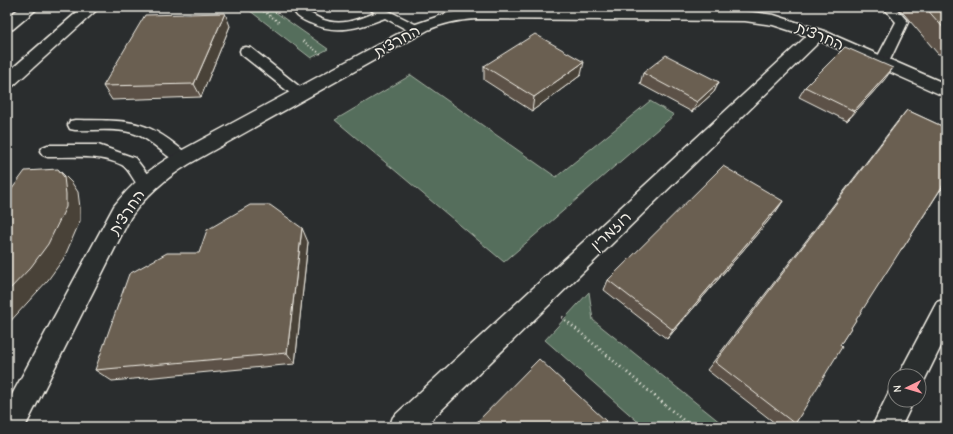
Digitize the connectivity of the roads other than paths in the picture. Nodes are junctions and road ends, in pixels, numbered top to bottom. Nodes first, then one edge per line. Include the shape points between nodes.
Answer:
1 (31, 7) edge
2 (92, 7) edge
3 (372, 7) edge
4 (889, 7) edge
5 (301, 13) dead end
6 (385, 14) junction
7 (7, 26) edge
8 (417, 30) junction
9 (818, 34) junction
10 (246, 50) dead end
11 (882, 62) junction
12 (7, 82) edge
13 (946, 91) edge
14 (300, 94) junction
15 (75, 125) dead end
16 (48, 151) dead end
17 (182, 159) junction
18 (146, 184) junction
19 (946, 310) edge
20 (916, 368) edge
21 (896, 408) edge
22 (10, 427) edge
23 (403, 427) edge
24 (886, 427) edge

1 - 7 street
2 - 12 street
3 - 6 lane
4 - 11 lane via 902,22
5 - 6 lane via 316,23 336,27 354,25
6 - 8 lane
8 - 9 street, החרצית via 442,19 468,15 745,16 781,22
8 - 14 street, החרצית
9 - 11 street, החרצית
9 - 23 street, רוזמרין
10 - 14 lane
11 - 13 street, החרצית
14 - 17 street, החרצית
15 - 17 lane via 123,126 142,130 158,139
16 - 18 lane via 98,151 129,162
17 - 18 street, החרצית via 162,170
18 - 22 street, החרצית via 120,216
19 - 20 street
21 - 24 street

